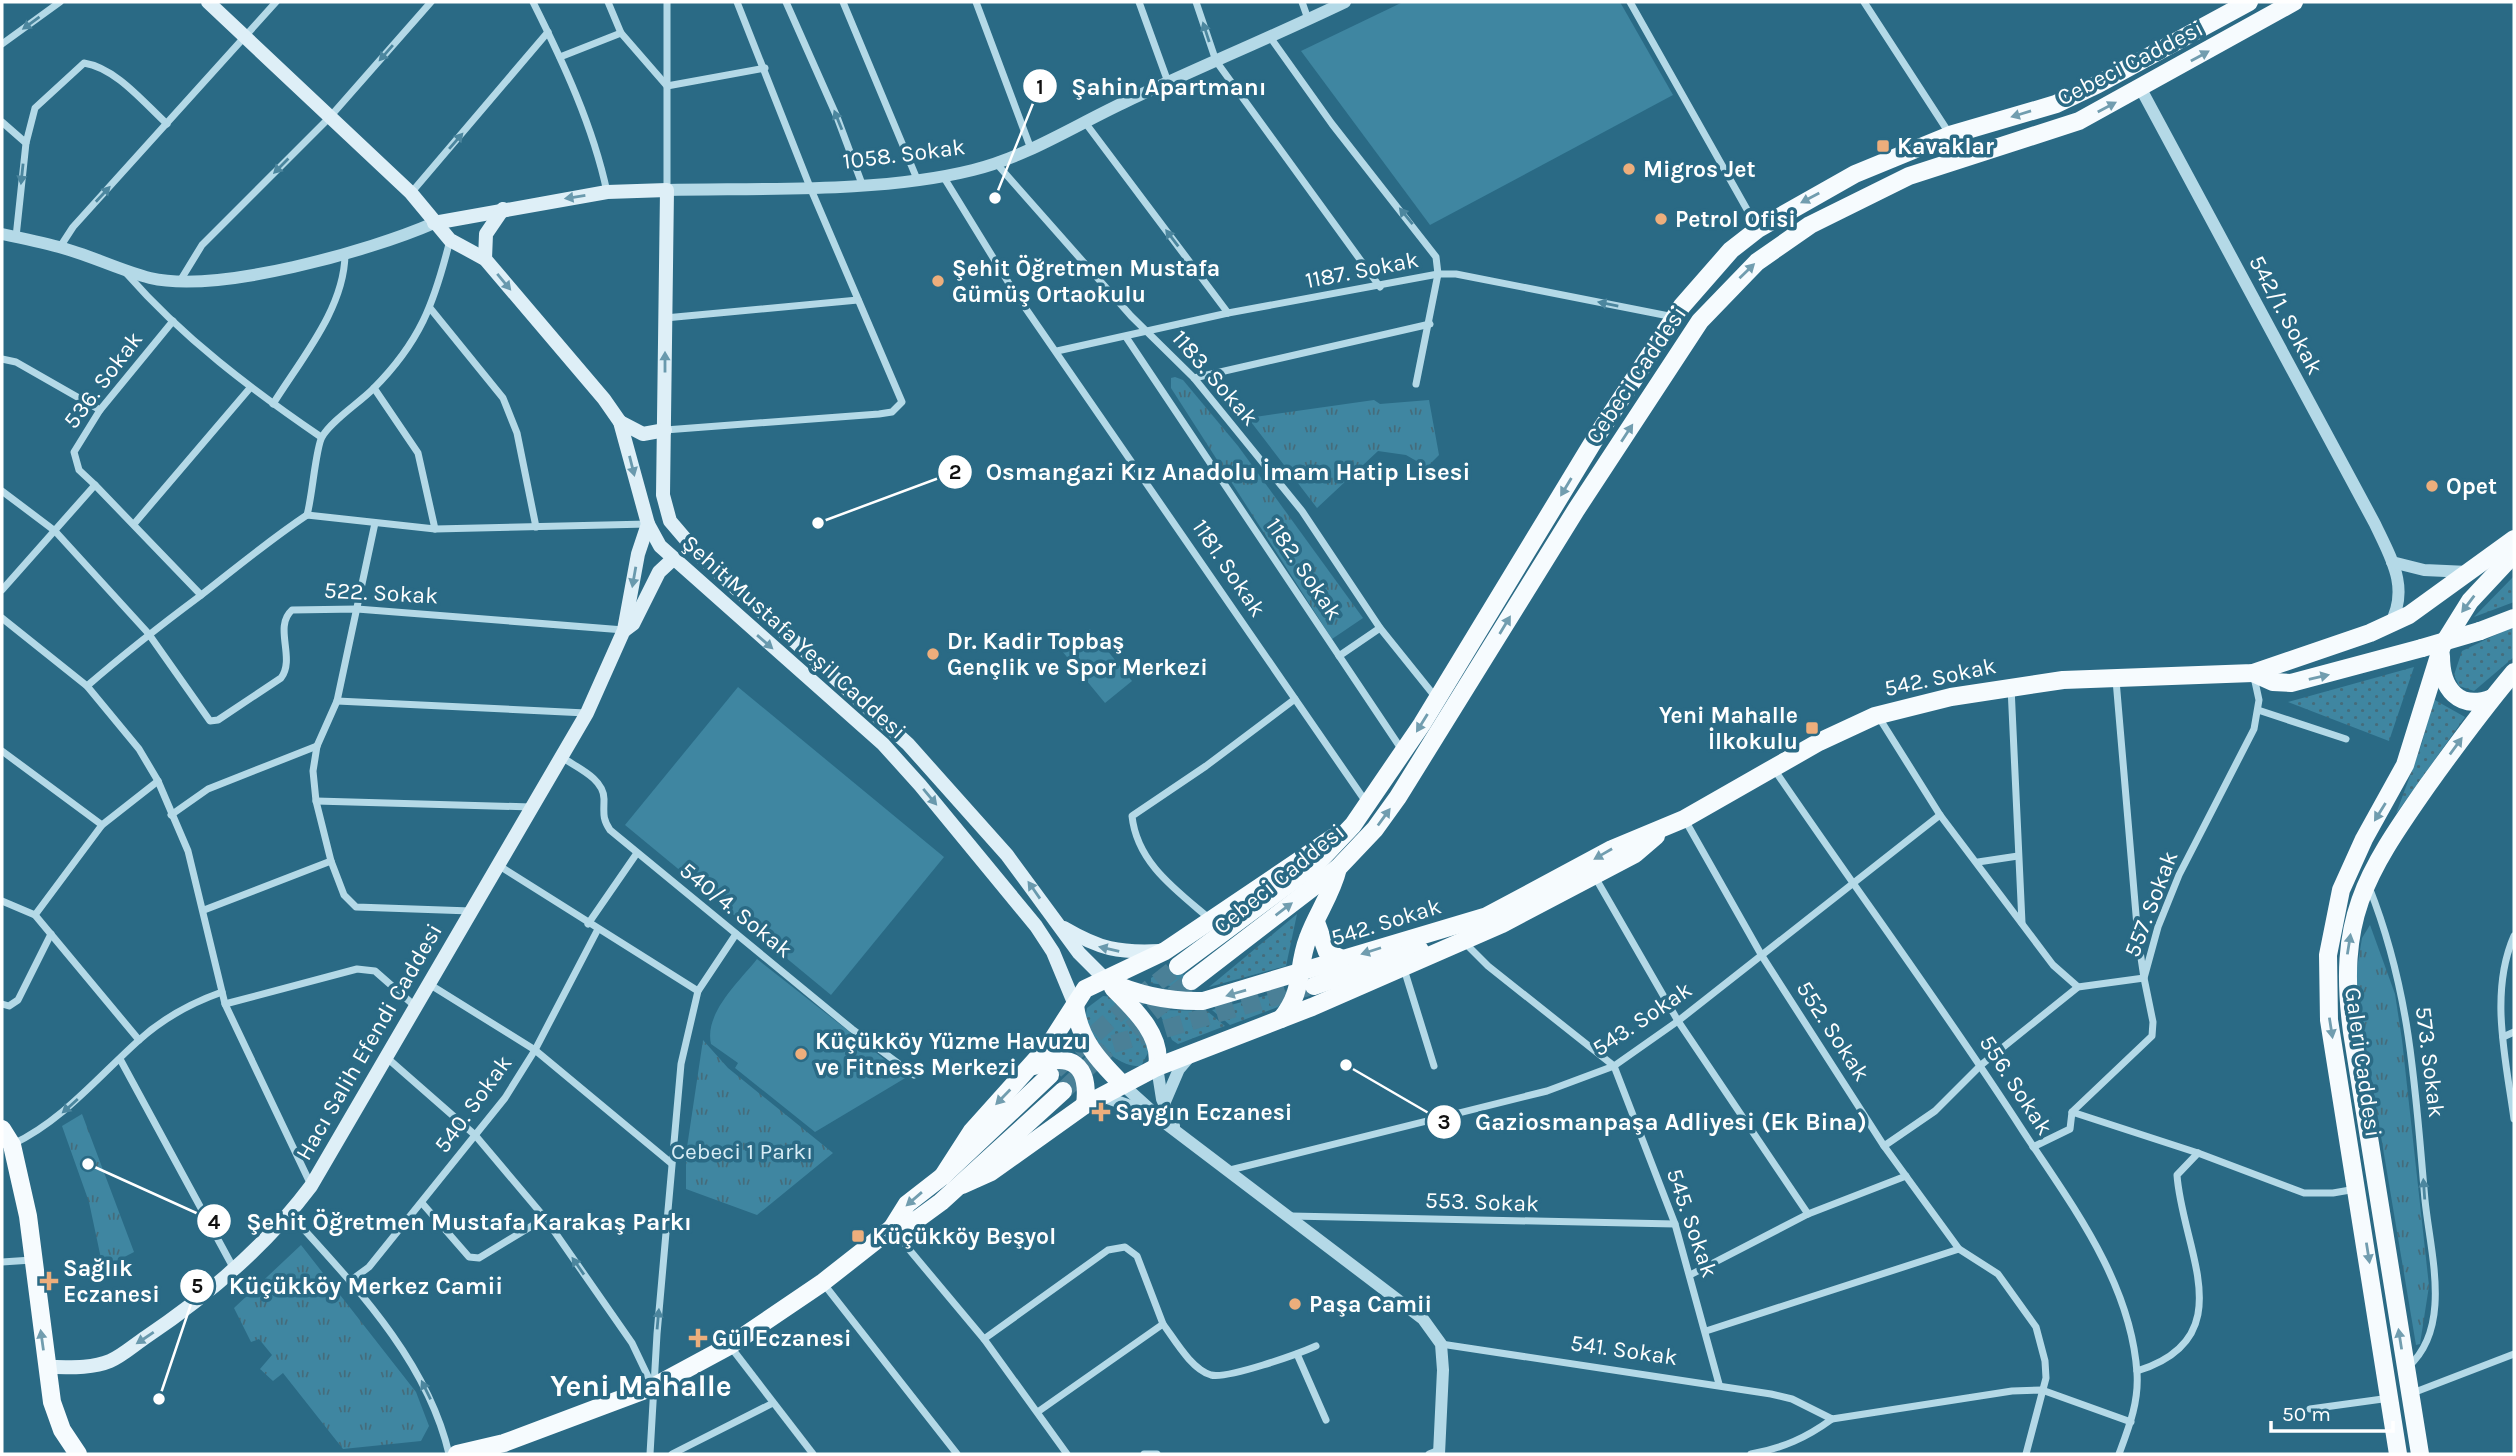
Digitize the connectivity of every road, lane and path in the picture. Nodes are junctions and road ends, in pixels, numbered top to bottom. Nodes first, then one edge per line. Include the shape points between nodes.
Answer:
1 (60, 2) edge
2 (208, 2) edge
3 (276, 2) edge
4 (431, 2) edge
5 (533, 2) edge
6 (608, 2) edge
7 (667, 2) edge
8 (737, 2) edge
9 (786, 2) edge
10 (843, 2) edge
11 (976, 2) edge
12 (1139, 2) edge
13 (1196, 2) edge
14 (1301, 2) edge
15 (1345, 2) edge
16 (1630, 2) edge
17 (1864, 2) edge
18 (2249, 2) edge
19 (2294, 2) edge
20 (1308, 19) junction
21 (548, 32) junction
22 (621, 33) junction
23 (1270, 37) junction
24 (246, 38) junction
25 (2, 44) edge
26 (560, 57) junction
27 (1216, 61) junction
28 (2128, 67) junction
29 (765, 68) junction
30 (1168, 82) junction
31 (667, 86) junction
32 (2141, 89) junction
33 (329, 118) junction
34 (1084, 121) junction
35 (2, 122) edge
36 (167, 124) junction
37 (1950, 135) junction
38 (26, 143) junction
39 (1031, 149) junction
40 (996, 163) junction
41 (943, 177) junction
42 (917, 179) junction
43 (862, 184) junction
44 (810, 187) junction
45 (667, 190) junction
46 (607, 192) junction
47 (411, 193) junction
48 (503, 209) junction
49 (435, 223) junction
50 (1758, 229) junction
51 (2, 234) edge
52 (16, 237) junction
53 (450, 240) junction
54 (60, 247) junction
55 (345, 255) junction
56 (485, 259) junction
57 (123, 269) junction
58 (1437, 274) junction
59 (180, 282) junction
60 (1380, 287) junction
61 (858, 300) junction
62 (430, 308) junction
63 (1678, 312) junction
64 (1228, 313) junction
65 (665, 318) junction
66 (1700, 320) junction
67 (173, 321) junction
68 (1430, 324) junction
69 (1148, 331) junction
70 (1126, 337) junction
71 (1057, 351) junction
72 (2, 359) edge
73 (1194, 378) junction
74 (1416, 384) dead end
75 (250, 388) junction
76 (374, 388) junction
77 (273, 404) junction
78 (100, 410) junction
79 (620, 422) junction
80 (665, 430) junction
81 (321, 437) junction
82 (95, 485) junction
83 (2, 491) edge
84 (307, 515) junction
85 (375, 523) junction
86 (134, 524) junction
87 (648, 524) junction
88 (536, 527) junction
89 (435, 529) junction
90 (55, 531) junction
91 (2514, 539) edge
92 (2514, 554) edge
93 (673, 559) junction
94 (2392, 562) junction
95 (2471, 572) junction
96 (2, 590) edge
97 (201, 595) junction
98 (356, 609) junction
99 (2, 618) edge
100 (2514, 618) edge
101 (2390, 624) junction
102 (1380, 628) junction
103 (624, 630) junction
104 (148, 633) junction
105 (2442, 646) junction
106 (1339, 656) junction
107 (2253, 673) junction
108 (2514, 673) edge
109 (2116, 676) junction
110 (87, 686) junction
111 (2011, 686) junction
112 (2492, 698) junction
113 (1295, 699) junction
114 (1437, 700) junction
115 (337, 701) junction
116 (2258, 709) junction
117 (587, 713) junction
118 (1877, 716) junction
119 (2346, 739) dead end
120 (317, 746) junction
121 (2, 751) edge
122 (1404, 752) junction
123 (563, 758) junction
124 (1774, 768) junction
125 (158, 780) junction
126 (316, 801) junction
127 (1368, 805) junction
128 (531, 807) junction
129 (171, 815) junction
130 (1940, 815) junction
131 (1684, 818) junction
132 (102, 825) junction
133 (1353, 825) junction
134 (1665, 828) junction
135 (637, 853) junction
136 (2018, 856) junction
137 (331, 861) junction
138 (1978, 862) junction
139 (498, 865) junction
140 (1338, 868) junction
141 (1595, 877) junction
142 (2366, 880) junction
143 (1852, 884) junction
144 (2, 901) edge
145 (204, 911) junction
146 (471, 911) junction
147 (35, 915) junction
148 (1211, 919) junction
149 (1316, 922) junction
150 (589, 924) junction
151 (1058, 925) junction
152 (2022, 925) junction
153 (598, 929) junction
154 (51, 934) junction
155 (736, 934) junction
156 (2514, 936) edge
157 (1462, 940) junction
158 (1165, 951) junction
159 (1762, 956) junction
160 (1344, 960) junction
161 (1178, 966) tunnel mouth
162 (1404, 968) junction
163 (2144, 978) junction
164 (1308, 979) junction
165 (1107, 981) junction
166 (1191, 981) tunnel mouth
167 (429, 984) junction
168 (2078, 987) junction
169 (698, 991) junction
170 (222, 992) junction
171 (2, 1004) edge
172 (225, 1004) junction
173 (1075, 1005) junction
174 (416, 1007) junction
175 (1281, 1020) junction
176 (1678, 1021) junction
177 (2514, 1031) edge
178 (2503, 1037) junction
179 (139, 1040) junction
180 (535, 1049) junction
181 (1195, 1050) junction
182 (386, 1056) junction
183 (120, 1059) junction
184 (1981, 1065) junction
185 (1034, 1066) junction
186 (1434, 1066) dead end
187 (1614, 1066) junction
188 (1157, 1067) junction
189 (914, 1075) dead end
190 (1050, 1075) tunnel mouth
191 (1123, 1085) junction
192 (1062, 1091) tunnel mouth
193 (1101, 1096) junction
194 (1085, 1105) junction
195 (1164, 1105) junction
196 (2072, 1112) junction
197 (1158, 1117) junction
198 (2514, 1119) edge
199 (2, 1129) edge
200 (1176, 1130) junction
201 (475, 1135) junction
202 (12, 1145) junction
203 (1884, 1146) junction
204 (2034, 1147) junction
205 (2198, 1153) junction
206 (671, 1163) junction
207 (1230, 1170) junction
208 (943, 1176) junction
209 (1906, 1176) junction
210 (962, 1185) junction
211 (311, 1186) junction
212 (2356, 1188) junction
213 (422, 1203) junction
214 (290, 1214) junction
215 (1808, 1214) junction
216 (1288, 1216) junction
217 (545, 1219) junction
218 (1675, 1224) junction
219 (892, 1228) junction
220 (1959, 1249) junction
221 (33, 1259) junction
222 (2, 1262) edge
223 (234, 1269) junction
224 (1690, 1275) junction
225 (350, 1281) junction
226 (822, 1283) junction
227 (1163, 1324) junction
228 (1706, 1331) junction
229 (984, 1339) junction
230 (1441, 1344) junction
231 (729, 1346) junction
232 (1316, 1346) dead end
233 (1297, 1354) junction
234 (2514, 1354) edge
235 (46, 1367) junction
236 (2404, 1370) junction
237 (2137, 1371) junction
238 (1719, 1384) junction
239 (653, 1387) junction
240 (2042, 1390) junction
241 (2409, 1394) junction
242 (2390, 1398) junction
243 (773, 1403) junction
244 (2311, 1409) dead end
245 (1038, 1411) junction
246 (1832, 1419) junction
247 (1326, 1420) dead end
248 (2131, 1422) junction
249 (62, 1430) junction
250 (1436, 1453) edge
251 (66, 1454) edge
252 (78, 1454) edge
253 (449, 1454) edge
254 (457, 1454) edge
255 (650, 1454) edge
256 (672, 1454) edge
257 (813, 1454) edge
258 (957, 1454) edge
259 (1067, 1454) edge
260 (1144, 1454) edge
261 (1157, 1454) edge
262 (1751, 1454) edge
263 (2026, 1454) edge
264 (2119, 1454) edge
265 (2398, 1454) edge
266 (2420, 1454) edge

1 -> 25 street
2 - 24 main road, Şehit Mustafa Yeşil Caddesi
3 - 24 street
4 -> 33 street
5 - 21 street
6 - 22 street
7 - 31 street
8 - 29 street
43 -> 9 street
10 - 42 street
11 - 39 street
12 - 30 street
27 -> 13 street
14 - 20 street
15 - 20 street, 1058. Sokak
16 - 50 street
17 - 37 street
18 - 28 main road, Cebeci Caddesi
32 -> 19 main road, Cebeci Caddesi
20 - 23 street, 1058. Sokak
21 - 26 street
47 -> 21 street
22 - 26 street
22 - 31 street
23 - 27 street, 1058. Sokak
58 -> 23 street via 1436,257 1429,245 1332,124
24 - 33 main road, Şehit Mustafa Yeşil Caddesi
24 - 36 street
26 - 46 street via 600,160
27 - 30 street, 1058. Sokak
27 - 60 street
28 - 32 main road
28 -> 37 main road, Cebeci Caddesi via 2056,104
29 - 31 street
29 - 44 street
30 - 34 street, 1058. Sokak
31 - 45 street
66 -> 32 main road, Cebeci Caddesi via 1757,262 1811,225 1909,176 2079,121
32 - 94 street, 542/1. Sokak
33 - 47 main road, Şehit Mustafa Yeşil Caddesi
33 -> 59 street via 202,245
34 - 39 street, 1058. Sokak
64 -> 34 street
35 - 38 street
36 - 38 street via 97,65 84,63 35,108
54 -> 36 street
37 -> 50 main road, Cebeci Caddesi via 1855,174
38 -> 52 street
39 - 40 street, 1058. Sokak
40 - 41 street, 1058. Sokak
40 - 69 street, 1183. Sokak
41 - 42 street, 1058. Sokak
41 - 71 street, 1181. Sokak
42 - 43 street, 1058. Sokak
43 - 44 street, 1058. Sokak
44 - 45 street, 1058. Sokak
44 - 61 street
45 - 46 main road, 1058. Sokak
45 - 65 main road
46 -> 48 main road, 1058. Sokak
47 - 49 main road, Şehit Mustafa Yeşil Caddesi
48 - 49 main road, 1058. Sokak
48 - 56 main road via 486,234
49 - 53 main road, Şehit Mustafa Yeşil Caddesi
49 - 55 street
50 - 63 main road, Cebeci Caddesi via 1731,250
51 - 52 street
52 - 54 street
53 - 56 main road, Şehit Mustafa Yeşil Caddesi
53 - 62 street
54 - 57 street
55 - 59 street via 245,275
55 - 77 street via 345,276 331,311
56 -> 79 main road, Şehit Mustafa Yeşil Caddesi
57 - 59 street
57 - 67 street
58 - 60 street, 1187. Sokak
63 -> 58 street, 1187. Sokak
58 - 68 street
60 - 64 street, 1187. Sokak
61 - 65 street
61 - 80 street via 900,392 900,408 879,414
62 - 76 street via 415,340
62 - 88 street via 503,398 517,433
63 - 66 main road
63 -> 114 main road, Cebeci Caddesi via 1598,434
64 - 69 street, 1187. Sokak
80 -> 65 main road
140 -> 66 main road, Cebeci Caddesi via 1398,797
67 - 75 street
67 - 78 street, 536. Sokak
68 - 73 street
68 - 74 street
69 - 70 street, 1187. Sokak
69 - 73 street, 1183. Sokak
70 - 71 street, 1187. Sokak
70 - 106 street, 1182. Sokak
71 - 113 street, 1181. Sokak
72 - 78 street via 16,362
73 - 102 street, 1183. Sokak via 1301,512
75 - 77 street
75 - 86 street
76 - 81 street
76 - 89 street via 418,453
77 - 81 street
78 - 82 street, 536. Sokak via 74,452 79,470
79 - 80 main road via 643,434
79 -> 87 main road, Şehit Mustafa Yeşil Caddesi
151 -> 80 main road, Şehit Mustafa Yeşil Caddesi via 1007,855 899,735 676,529 663,495
81 - 84 street
82 - 86 street, 536. Sokak
82 - 90 street
83 - 90 street
84 - 85 street
84 - 97 street via 258,547
85 - 89 street
85 - 98 street
86 - 97 street, 536. Sokak
87 - 88 street
87 - 93 main road, Şehit Mustafa Yeşil Caddesi
87 -> 103 main road
88 - 89 street
90 - 96 street
90 - 104 street
91 - 95 main road
92 -> 105 main road, Galeri Caddesi via 2470,601
93 - 103 main road via 659,572 633,624
93 -> 173 main road, Şehit Mustafa Yeşil Caddesi via 883,744 920,785 1036,926 1058,961
94 - 95 street via 2424,570
94 - 101 street, 542/1. Sokak via 2400,595
95 - 101 main road
97 - 104 street
98 - 103 street, 522. Sokak
98 - 104 street, 522. Sokak via 292,610 285,621 288,668 282,678 210,721
98 - 115 street
99 - 110 street
107 -> 100 main road, bridge via 2273,682 2291,683
101 - 107 main road
102 - 106 street
102 - 114 street, 1183. Sokak
103 - 117 main road, Hacı Salih Efendi Caddesi
104 - 110 street
105 - 112 main road via 2441,671 2455,697 2473,703
105 -> 212 main road, Galeri Caddesi via 2404,765 2341,890 2328,955 2327,1000
106 - 122 street, 1182. Sokak
107 - 109 main road, 542. Sokak
107 - 116 street, 557. Sokak
108 - 112 main road, Galeri Caddesi
109 - 111 main road, 542. Sokak
109 - 163 street
110 - 125 street via 139,749
111 - 118 main road, 542. Sokak
111 - 136 street
142 -> 112 main road, Galeri Caddesi via 2389,840
113 - 127 street, 1181. Sokak
113 - 148 street via 1132,817 1134,836 1148,863
114 -> 122 main road, Cebeci Caddesi
115 - 117 street
115 - 120 street
116 - 119 street
116 - 163 street, 557. Sokak via 2254,729 2179,875
117 - 123 main road, Hacı Salih Efendi Caddesi
118 - 124 main road, 542. Sokak
118 - 130 street
120 - 126 street via 313,771
120 - 129 street via 208,789
121 - 132 street
122 - 127 main road, Cebeci Caddesi
123 - 128 main road, Hacı Salih Efendi Caddesi
123 - 135 street, 540/4. Sokak via 597,781 604,796 602,818
124 - 131 main road, 542. Sokak
124 - 143 street, 556. Sokak
125 - 129 street
125 - 132 street
126 - 128 street
126 - 137 street
127 - 133 main road, Cebeci Caddesi
128 - 139 main road, Hacı Salih Efendi Caddesi
129 - 145 street via 188,851
130 - 138 street
130 - 143 street, 543. Sokak
131 - 134 main road, 542. Sokak
131 - 159 street, 552. Sokak
132 - 147 street
133 - 148 main road
133 - 161 main road, Cebeci Caddesi via 1317,863
134 - 141 main road, 542. Sokak via 1635,854
134 -> 160 main road, 542. Sokak via 1612,849 1487,916
135 - 150 street
135 - 155 street, 540/4. Sokak
136 - 138 street
136 - 152 street
137 - 145 street
137 - 146 street via 344,895 356,907
138 - 152 street
139 - 146 main road, Hacı Salih Efendi Caddesi
139 - 150 street
140 - 149 main road
166 -> 140 main road, Cebeci Caddesi
141 - 157 main road, 542. Sokak
141 - 176 street
236 -> 142 main road, Galeri Caddesi via 2346,985 2352,929
236 -> 142 street, 573. Sokak via 2426,1345 2435,1290 2411,1042 2401,985
143 - 159 street, 543. Sokak
143 - 184 street, 556. Sokak
144 - 147 street
145 - 170 street
146 - 167 main road, Hacı Salih Efendi Caddesi
147 - 154 street
148 - 158 main road
149 - 160 main road via 1327,952
149 - 164 main road via 1308,937
150 - 153 street
158 -> 151 main road via 1100,948
151 - 165 main road, Şehit Mustafa Yeşil Caddesi
152 - 168 street via 2053,965
153 - 169 street
153 - 180 street, 540. Sokak
154 - 171 street via 18,1000 9,1006
154 - 179 street
155 - 169 street
155 - 189 street, 540/4. Sokak
156 - 178 street via 2504,959
157 - 162 main road, 542. Sokak
157 - 164 main road
157 - 187 street
158 - 165 main road
159 - 176 street, 543. Sokak
159 - 203 street, 552. Sokak
160 - 164 main road, 542. Sokak
162 - 175 main road, 542. Sokak
162 - 186 street
163 - 168 street
163 - 196 street, 557. Sokak via 2152,1036
164 -> 165 main road, 542. Sokak via 1203,1001 1159,998
164 - 175 main road
165 - 173 main road via 1085,989
165 - 188 main road via 1150,1032 1158,1052
167 - 174 main road, Hacı Salih Efendi Caddesi
167 - 180 street
168 - 184 street
169 - 206 street via 681,1064
170 - 172 street
170 - 179 street via 174,1014
172 - 174 street via 357,969 375,971
172 - 211 street
173 - 185 main road
173 - 191 main road via 1083,1038
174 - 182 main road, Hacı Salih Efendi Caddesi
175 - 181 main road, 542. Sokak
176 - 187 street, 543. Sokak
176 - 215 street
177 - 178 street
178 - 198 street
179 - 183 street
180 - 201 street, 540. Sokak
180 - 206 street
181 - 188 main road, 542. Sokak
181 - 195 street via 1179,1069
182 - 201 street
182 - 211 main road, Hacı Salih Efendi Caddesi
183 -> 202 street via 62,1113
183 - 223 street
184 - 203 street via 1935,1111
184 - 204 street, 556. Sokak
185 - 194 main road via 1056,1059 1076,1065 1086,1080
185 -> 208 main road via 972,1130
187 - 207 street, 543. Sokak via 1534,1095
187 - 218 street, 545. Sokak
188 - 191 main road, 542. Sokak
188 - 195 street
190 - 208 main road
191 - 193 main road, 542. Sokak
191 - 197 street
192 - 210 main road
193 - 194 main road, 542. Sokak
193 - 197 street
194 - 210 main road, 542. Sokak via 991,1172
195 - 200 street
196 - 204 street, 557. Sokak via 2070,1129
196 - 205 street
197 - 200 street
199 - 202 main road
200 - 207 street
201 - 213 street, 540. Sokak
201 - 217 street
202 - 221 main road
203 - 209 street, 552. Sokak
204 - 237 street, 556. Sokak via 2104,1259 2127,1323
205 - 212 street via 2304,1193
205 - 237 street via 2177,1175 2198,1276 2197,1320 2183,1347 2155,1366
239 -> 206 street
207 - 216 street
208 -> 219 main road via 907,1204
209 - 215 street
209 - 220 street, 552. Sokak
210 - 219 main road via 915,1221
211 - 214 main road, Hacı Salih Efendi Caddesi
212 -> 242 main road, Galeri Caddesi
213 - 217 street via 469,1257 479,1258
213 - 225 street, 540. Sokak via 369,1267
214 - 223 main road, Hacı Salih Efendi Caddesi
214 - 225 street
215 - 224 street
216 - 218 street, 553. Sokak
216 - 230 street via 1423,1319
239 -> 217 street via 632,1343
218 - 224 street, 545. Sokak
219 - 226 main road
219 - 229 street
220 - 228 street
220 - 240 street, 552. Sokak via 1998,1274 2036,1327 2045,1361
221 - 222 street
235 -> 221 main road
223 -> 235 main road, Hacı Salih Efendi Caddesi via 111,1361
224 - 228 street, 545. Sokak
253 -> 225 street via 442,1427 415,1369
226 - 231 main road
226 - 258 street
227 - 229 street via 1137,1256 1125,1247 1108,1250
227 - 233 street via 1192,1361 1211,1375
227 - 245 street
228 - 238 street, 545. Sokak
229 - 245 street
230 - 238 street, 541. Sokak
230 - 250 street
231 - 239 main road
231 - 243 street
232 - 233 street
233 - 247 street
234 - 241 street
235 - 249 main road
236 - 241 main road, Galeri Caddesi
237 - 248 street, 556. Sokak
238 - 246 street, 541. Sokak via 1792,1399
239 - 254 main road via 516,1439
239 - 255 street
240 - 246 street
240 - 248 street
240 - 263 street, 552. Sokak
241 - 266 main road, Galeri Caddesi
242 - 244 street
242 - 265 main road, Galeri Caddesi
243 - 256 street
243 - 257 street
245 - 259 street
246 - 262 street via 1808,1437
248 - 264 street, 556. Sokak
249 - 251 main road
249 - 252 main road
260 - 261 street

